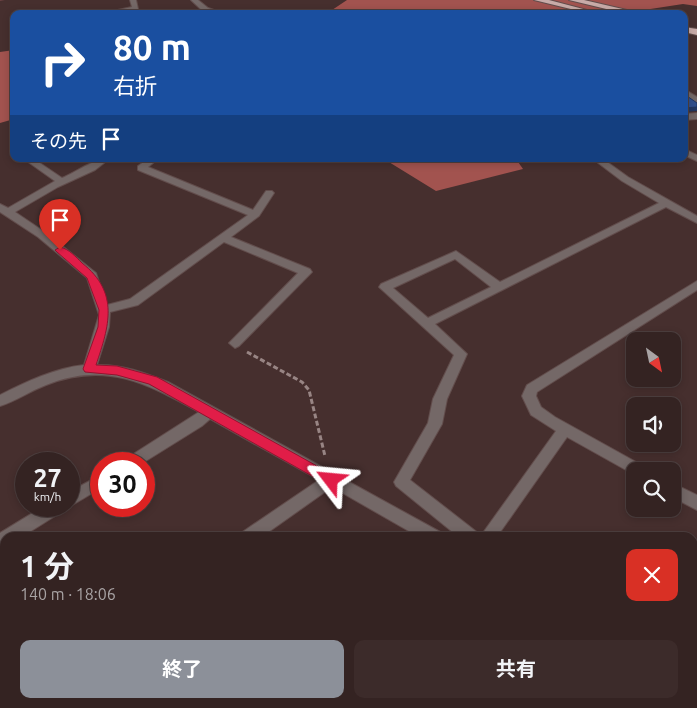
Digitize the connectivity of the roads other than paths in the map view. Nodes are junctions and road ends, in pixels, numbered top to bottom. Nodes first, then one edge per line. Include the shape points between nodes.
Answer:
1 (133, 0) edge
2 (194, 0) edge
3 (538, 0) edge
4 (572, 2) edge
5 (125, 10) edge
6 (206, 10) edge
7 (593, 10) edge
8 (617, 10) edge
9 (32, 162) edge
10 (100, 162) edge
11 (150, 162) edge
12 (602, 162) edge
13 (62, 182) junction
14 (269, 193) dead end
15 (666, 203) junction
16 (5, 213) edge
17 (255, 214) junction
18 (697, 220) edge
19 (225, 238) junction
20 (697, 285) edge
21 (500, 288) junction
22 (104, 310) junction
23 (428, 323) junction
24 (236, 342) road end
25 (89, 369) junction
26 (0, 400) edge
27 (208, 412) junction
28 (565, 429) junction
29 (149, 452) edge
30 (626, 463) edge
31 (331, 480) junction
32 (681, 494) edge
33 (697, 503) edge
34 (40, 517) edge
35 (15, 532) edge
36 (256, 532) edge
37 (425, 532) edge
38 (464, 532) edge
39 (491, 532) edge

1 - 5 street via 136,8
2 - 6 street
3 - 4 highway
4 - 7 highway
4 - 8 highway
9 - 13 street
10 - 13 street
11 - 17 street via 141,168
12 - 15 street
13 - 16 street
14 - 17 street
15 - 18 street
15 - 21 street
16 - 22 street via 42,235 92,276
17 - 19 street
19 - 22 street via 134,302
19 - 24 street via 306,272
20 - 28 street via 532,389 529,396 536,411
21 - 23 street
21 - 23 street via 456,254 385,287
22 - 25 street via 103,327
23 - 38 street via 461,354 440,399 435,424 401,482
25 - 26 street via 60,373
25 - 27 street via 108,369 140,376
27 - 29 street
27 - 31 street
28 - 30 street
28 - 39 street
31 - 36 street
31 - 37 street
32 - 33 street
34 - 35 street

